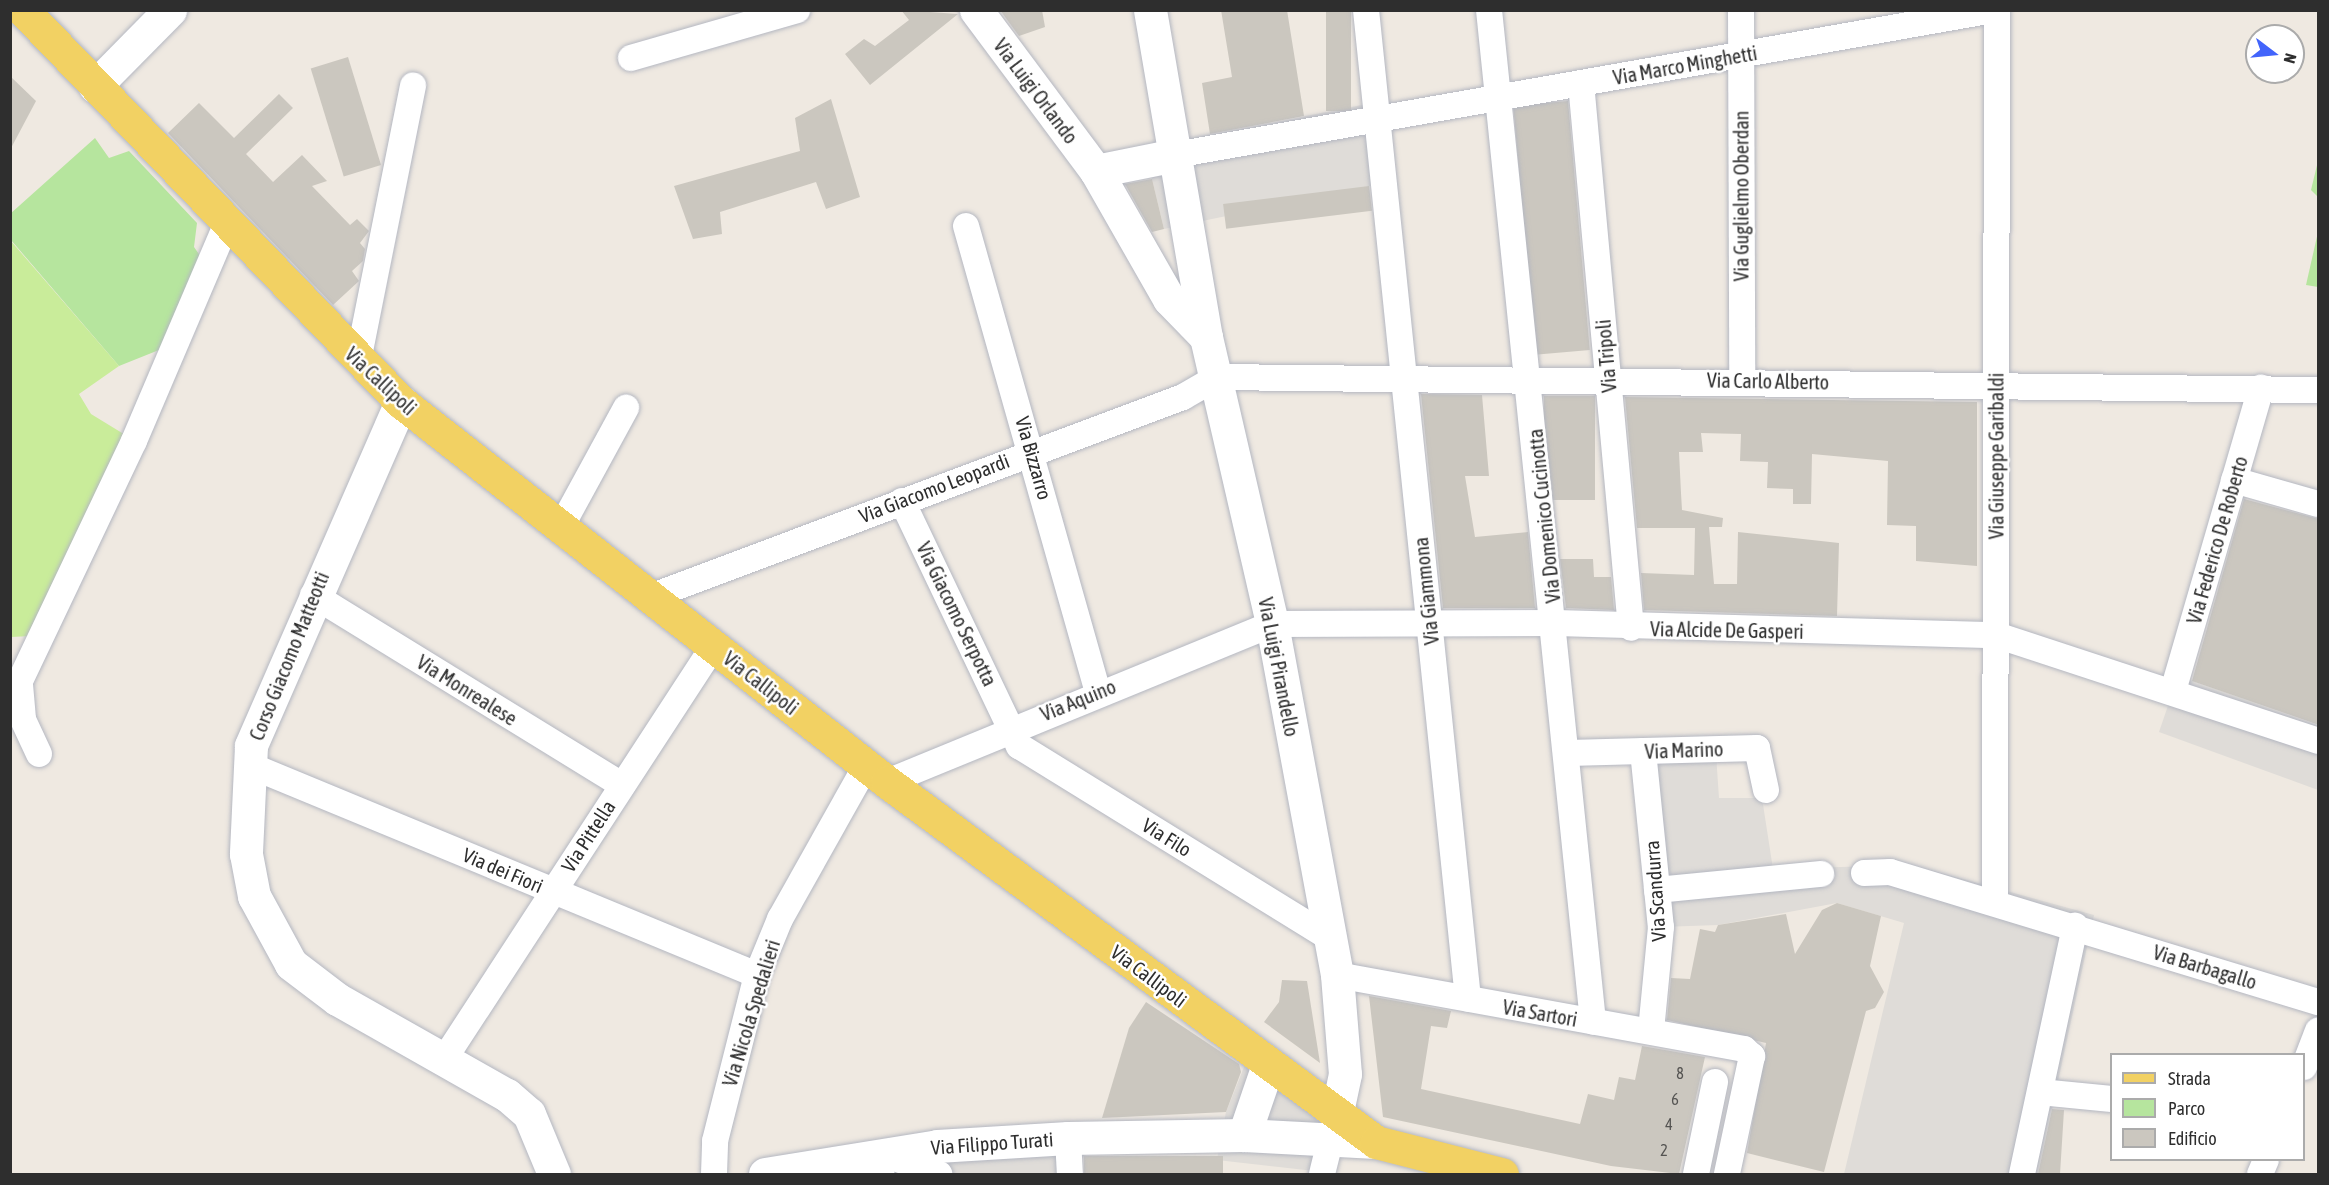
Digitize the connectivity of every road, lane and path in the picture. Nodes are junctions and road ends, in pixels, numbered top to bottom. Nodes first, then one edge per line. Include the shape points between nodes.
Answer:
1 (23, 10) edge
2 (170, 10) edge
3 (797, 10) edge
4 (976, 10) edge
5 (1150, 10) edge
6 (1366, 10) edge
7 (1489, 10) edge
8 (1741, 10) edge
9 (1995, 10) edge
10 (1741, 55) junction
11 (631, 58) dead end
12 (1581, 83) junction
13 (413, 85) dead end
14 (95, 86) junction
15 (1500, 98) junction
16 (1377, 120) junction
17 (1174, 149) junction
18 (1096, 171) junction
19 (227, 224) junction
20 (966, 225) dead end
21 (1206, 337) junction
22 (358, 361) junction
23 (1217, 376) junction
24 (1404, 376) junction
25 (1528, 378) junction
26 (1609, 379) junction
27 (1742, 381) junction
28 (1996, 384) junction
29 (2261, 388) junction
30 (2319, 390) edge
31 (401, 402) junction
32 (626, 408) dead end
33 (1032, 451) junction
34 (2234, 480) junction
35 (902, 501) junction
36 (2319, 504) edge
37 (561, 526) junction
38 (313, 595) junction
39 (650, 597) junction
40 (1429, 622) junction
41 (1556, 623) junction
42 (1272, 624) junction
43 (1631, 628) junction
44 (1996, 635) junction
45 (714, 646) junction
46 (2173, 691) junction
47 (1098, 692) junction
48 (1012, 728) junction
49 (2319, 741) edge
50 (1643, 751) junction
51 (1568, 753) junction
52 (39, 754) dead end
53 (249, 765) junction
54 (877, 774) junction
55 (622, 785) junction
56 (1766, 790) dead end
57 (1864, 873) dead end
58 (1821, 874) dead end
59 (553, 890) junction
60 (1657, 890) junction
61 (1995, 902) junction
62 (2083, 928) junction
63 (1330, 938) junction
64 (757, 975) junction
65 (1337, 975) junction
66 (1468, 999) junction
67 (2319, 1002) edge
68 (1593, 1022) junction
69 (1651, 1031) junction
70 (2319, 1031) edge
71 (445, 1058) junction
72 (1268, 1065) junction
73 (2305, 1065) edge
74 (1715, 1082) dead end
75 (2048, 1093) junction
76 (2110, 1099) edge
77 (1334, 1125) junction
78 (1233, 1135) junction
79 (1068, 1138) junction
80 (883, 1164) edge
81 (1445, 1167) edge
82 (554, 1174) edge
83 (714, 1174) edge
84 (765, 1174) edge
85 (939, 1174) edge
86 (1070, 1174) edge
87 (1322, 1174) edge
88 (1502, 1174) edge
89 (1696, 1174) edge
90 (1727, 1174) edge
91 (2022, 1174) edge

1 - 14 main road, Via Callipoli
2 - 14 street
3 - 11 street
4 - 18 street, Via Luigi Orlando
5 - 17 street, Via Luigi Pirandello
6 - 16 street
7 - 15 street, Via Domenico Cucinotta
8 - 10 street, Via Guglielmo Oberdan
9 - 10 street, Via Marco Minghetti
9 - 28 street, Via Giuseppe Garibaldi
10 - 12 street, Via Marco Minghetti
10 - 27 street, Via Guglielmo Oberdan
12 - 15 street, Via Marco Minghetti
12 - 26 street, Via Tripoli
13 - 22 street
14 - 19 main road, Via Callipoli
15 - 16 street, Via Marco Minghetti
15 - 25 street, Via Domenico Cucinotta
16 - 17 street, Via Marco Minghetti
16 - 24 street, Via Giammona
17 - 18 street
17 - 21 street, Via Luigi Pirandello
18 - 21 street, Via Luigi Orlando via 1169,299
19 - 22 main road, Via Callipoli
19 - 52 street via 134,441 20,681 23,719
20 - 33 street, Via Bizzarro
21 - 23 street, Via Luigi Pirandello
22 - 31 main road, Via Callipoli
23 - 24 street, Via Carlo Alberto
23 - 33 street, Via Giacomo Leopardi via 1183,397
23 - 42 street, Via Luigi Pirandello
24 - 25 street, Via Carlo Alberto
24 - 40 street, Via Giammona
25 - 26 street, Via Carlo Alberto
25 - 41 street, Via Domenico Cucinotta
26 - 27 street, Via Carlo Alberto
26 - 43 street, Via Tripoli
27 - 28 street, Via Carlo Alberto
28 - 29 street, Via Carlo Alberto
28 - 44 street, Via Giuseppe Garibaldi
29 - 30 street, Via Carlo Alberto
29 - 34 street, Via Federico De Roberto
31 - 37 main road, Via Callipoli
31 - 38 street, Corso Giacomo Matteotti
32 - 37 street
33 - 35 street, Via Giacomo Leopardi
33 - 47 street, Via Bizzarro
34 - 36 street
34 - 46 street, Via Federico De Roberto
35 - 39 street, Via Giacomo Leopardi
35 - 48 street, Via Giacomo Serpotta
37 - 39 main road, Via Callipoli
38 - 53 street, Corso Giacomo Matteotti via 252,746
38 - 55 street, Via Monrealese
39 - 45 main road, Via Callipoli
40 - 41 street, Via Alcide De Gasperi
40 - 42 street, Via Alcide De Gasperi
40 - 66 street, Via Giammona
41 - 43 street, Via Alcide De Gasperi
41 - 51 street, Via Domenico Cucinotta
42 - 47 street, Via Aquino
42 - 63 street, Via Luigi Pirandello
43 - 44 street, Via Alcide De Gasperi
44 - 46 street, Via Alcide De Gasperi
44 - 61 street, Via Giuseppe Garibaldi
45 - 54 main road, Via Callipoli
45 - 55 street, Via Pittella
46 - 49 street, Via Alcide De Gasperi
47 - 48 street, Via Aquino
48 - 54 street, Via Aquino
48 - 63 street, Via Filo via 1019,746
50 - 51 street, Via Marino
50 - 56 street, Via Marino via 1757,748
50 - 60 street, Via Scandurra
51 - 68 street, Via Domenico Cucinotta
53 - 59 street, Via dei Fiori
53 - 71 street, Corso Giacomo Matteotti via 246,854 254,896 291,964 336,999
54 - 64 street, Via Nicola Spedalieri via 780,919
54 - 72 main road, Via Callipoli
55 - 59 street, Via Pittella
57 - 61 street, Via Barbagallo via 1890,872
58 - 60 street
59 - 64 street, Via dei Fiori
59 - 71 street, Via Pittella
60 - 69 street, Via Scandurra via 1661,927
61 - 62 street, Via Barbagallo
62 - 67 street, Via Barbagallo
62 - 75 street
63 - 65 street, Via Luigi Pirandello
64 - 83 street, Via Nicola Spedalieri via 715,1141
65 - 66 street, Via Sartori
65 - 77 street, Via Luigi Pirandello via 1345,1074
66 - 68 street, Via Sartori
68 - 69 street, Via Sartori
69 - 90 street, Via Sartori via 1744,1049 1752,1056
70 - 73 street
71 - 82 street, Corso Giacomo Matteotti via 529,1114
72 - 77 main road, Via Callipoli
72 - 78 street
74 - 89 street
75 - 76 street
75 - 91 street
77 - 78 street, Via Filippo Turati
77 - 81 main road, Via Callipoli
77 - 87 street
78 - 79 street, Via Filippo Turati
79 - 80 street, Via Filippo Turati
79 - 86 street
80 - 84 street, Via Filippo Turati
80 - 85 street
81 - 88 main road, Via Callipoli

